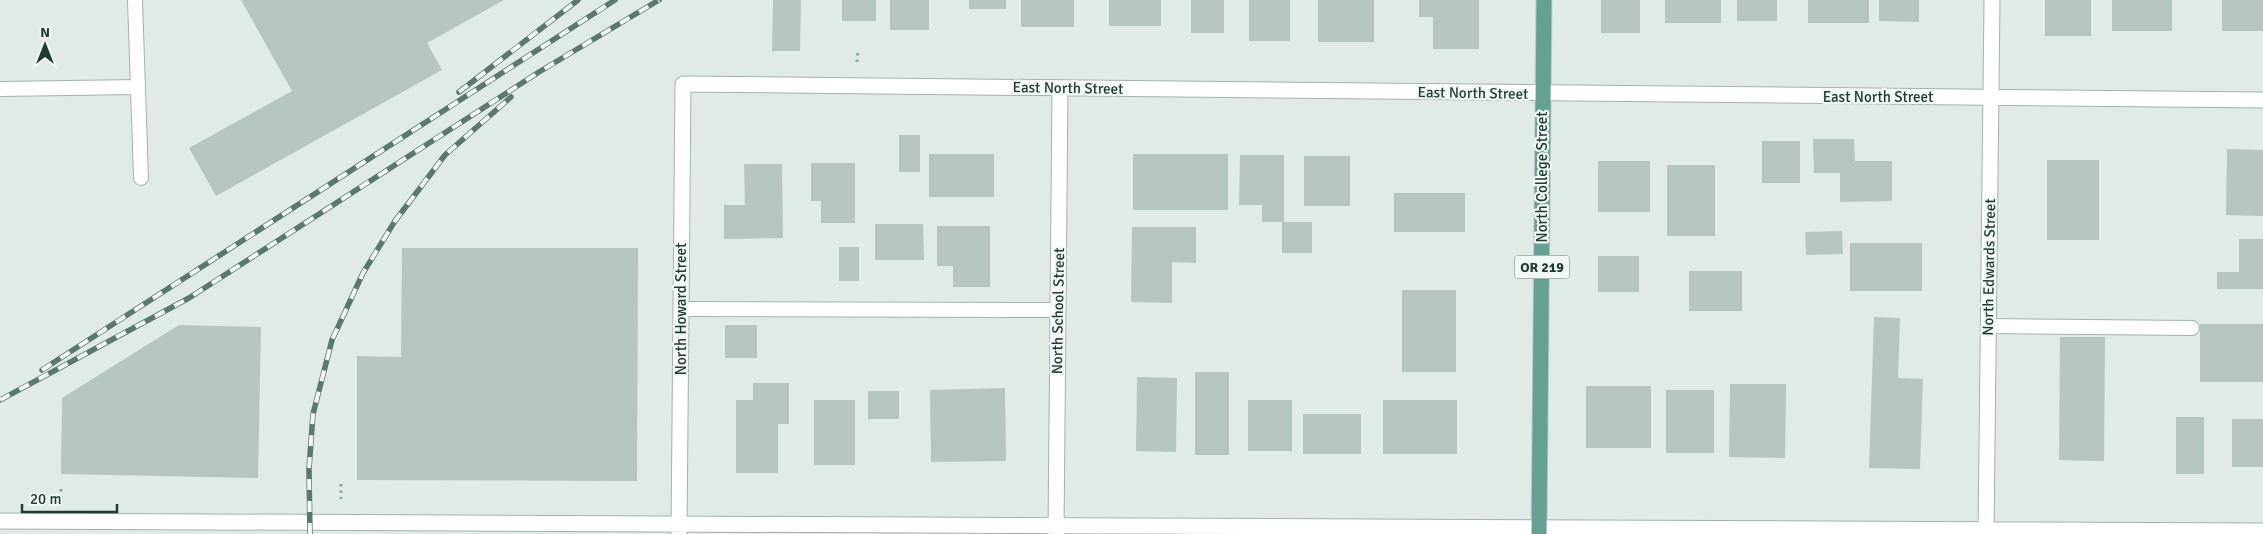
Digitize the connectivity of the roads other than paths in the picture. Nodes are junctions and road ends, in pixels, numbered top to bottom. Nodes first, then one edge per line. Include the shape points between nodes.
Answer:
1 (135, 0) edge
2 (1544, 0) edge
3 (1992, 0) edge
4 (683, 84) joint
5 (138, 87) junction
6 (1060, 88) junction
7 (0, 89) edge
8 (1543, 94) junction
9 (1991, 98) junction
10 (2263, 100) edge
11 (141, 178) dead end
12 (681, 309) junction
13 (1058, 310) junction
14 (1988, 326) junction
15 (2192, 328) dead end
16 (0, 521) edge
17 (302, 528) edge
18 (679, 529) edge
19 (1056, 530) edge
20 (2263, 530) edge
21 (1539, 531) edge
22 (1986, 532) edge

1 - 5 lane
2 - 8 main road, North College Street / OR 219
3 - 9 street, North Edwards Street
4 - 6 street, East North Street
4 - 12 street, North Howard Street
5 - 7 lane
5 - 11 lane
6 - 8 street, East North Street
6 - 13 street, North School Street
8 - 9 street, East North Street
8 - 21 main road, North College Street / OR 219
9 - 10 street, East North Street
9 - 14 street, North Edwards Street
12 - 13 lane
12 - 18 street, North Howard Street
13 - 19 street, North School Street
14 - 15 lane
14 - 22 street, North Edwards Street
16 - 17 street
17 - 18 street
18 - 19 street
19 - 21 street
20 - 22 street
21 - 22 street

